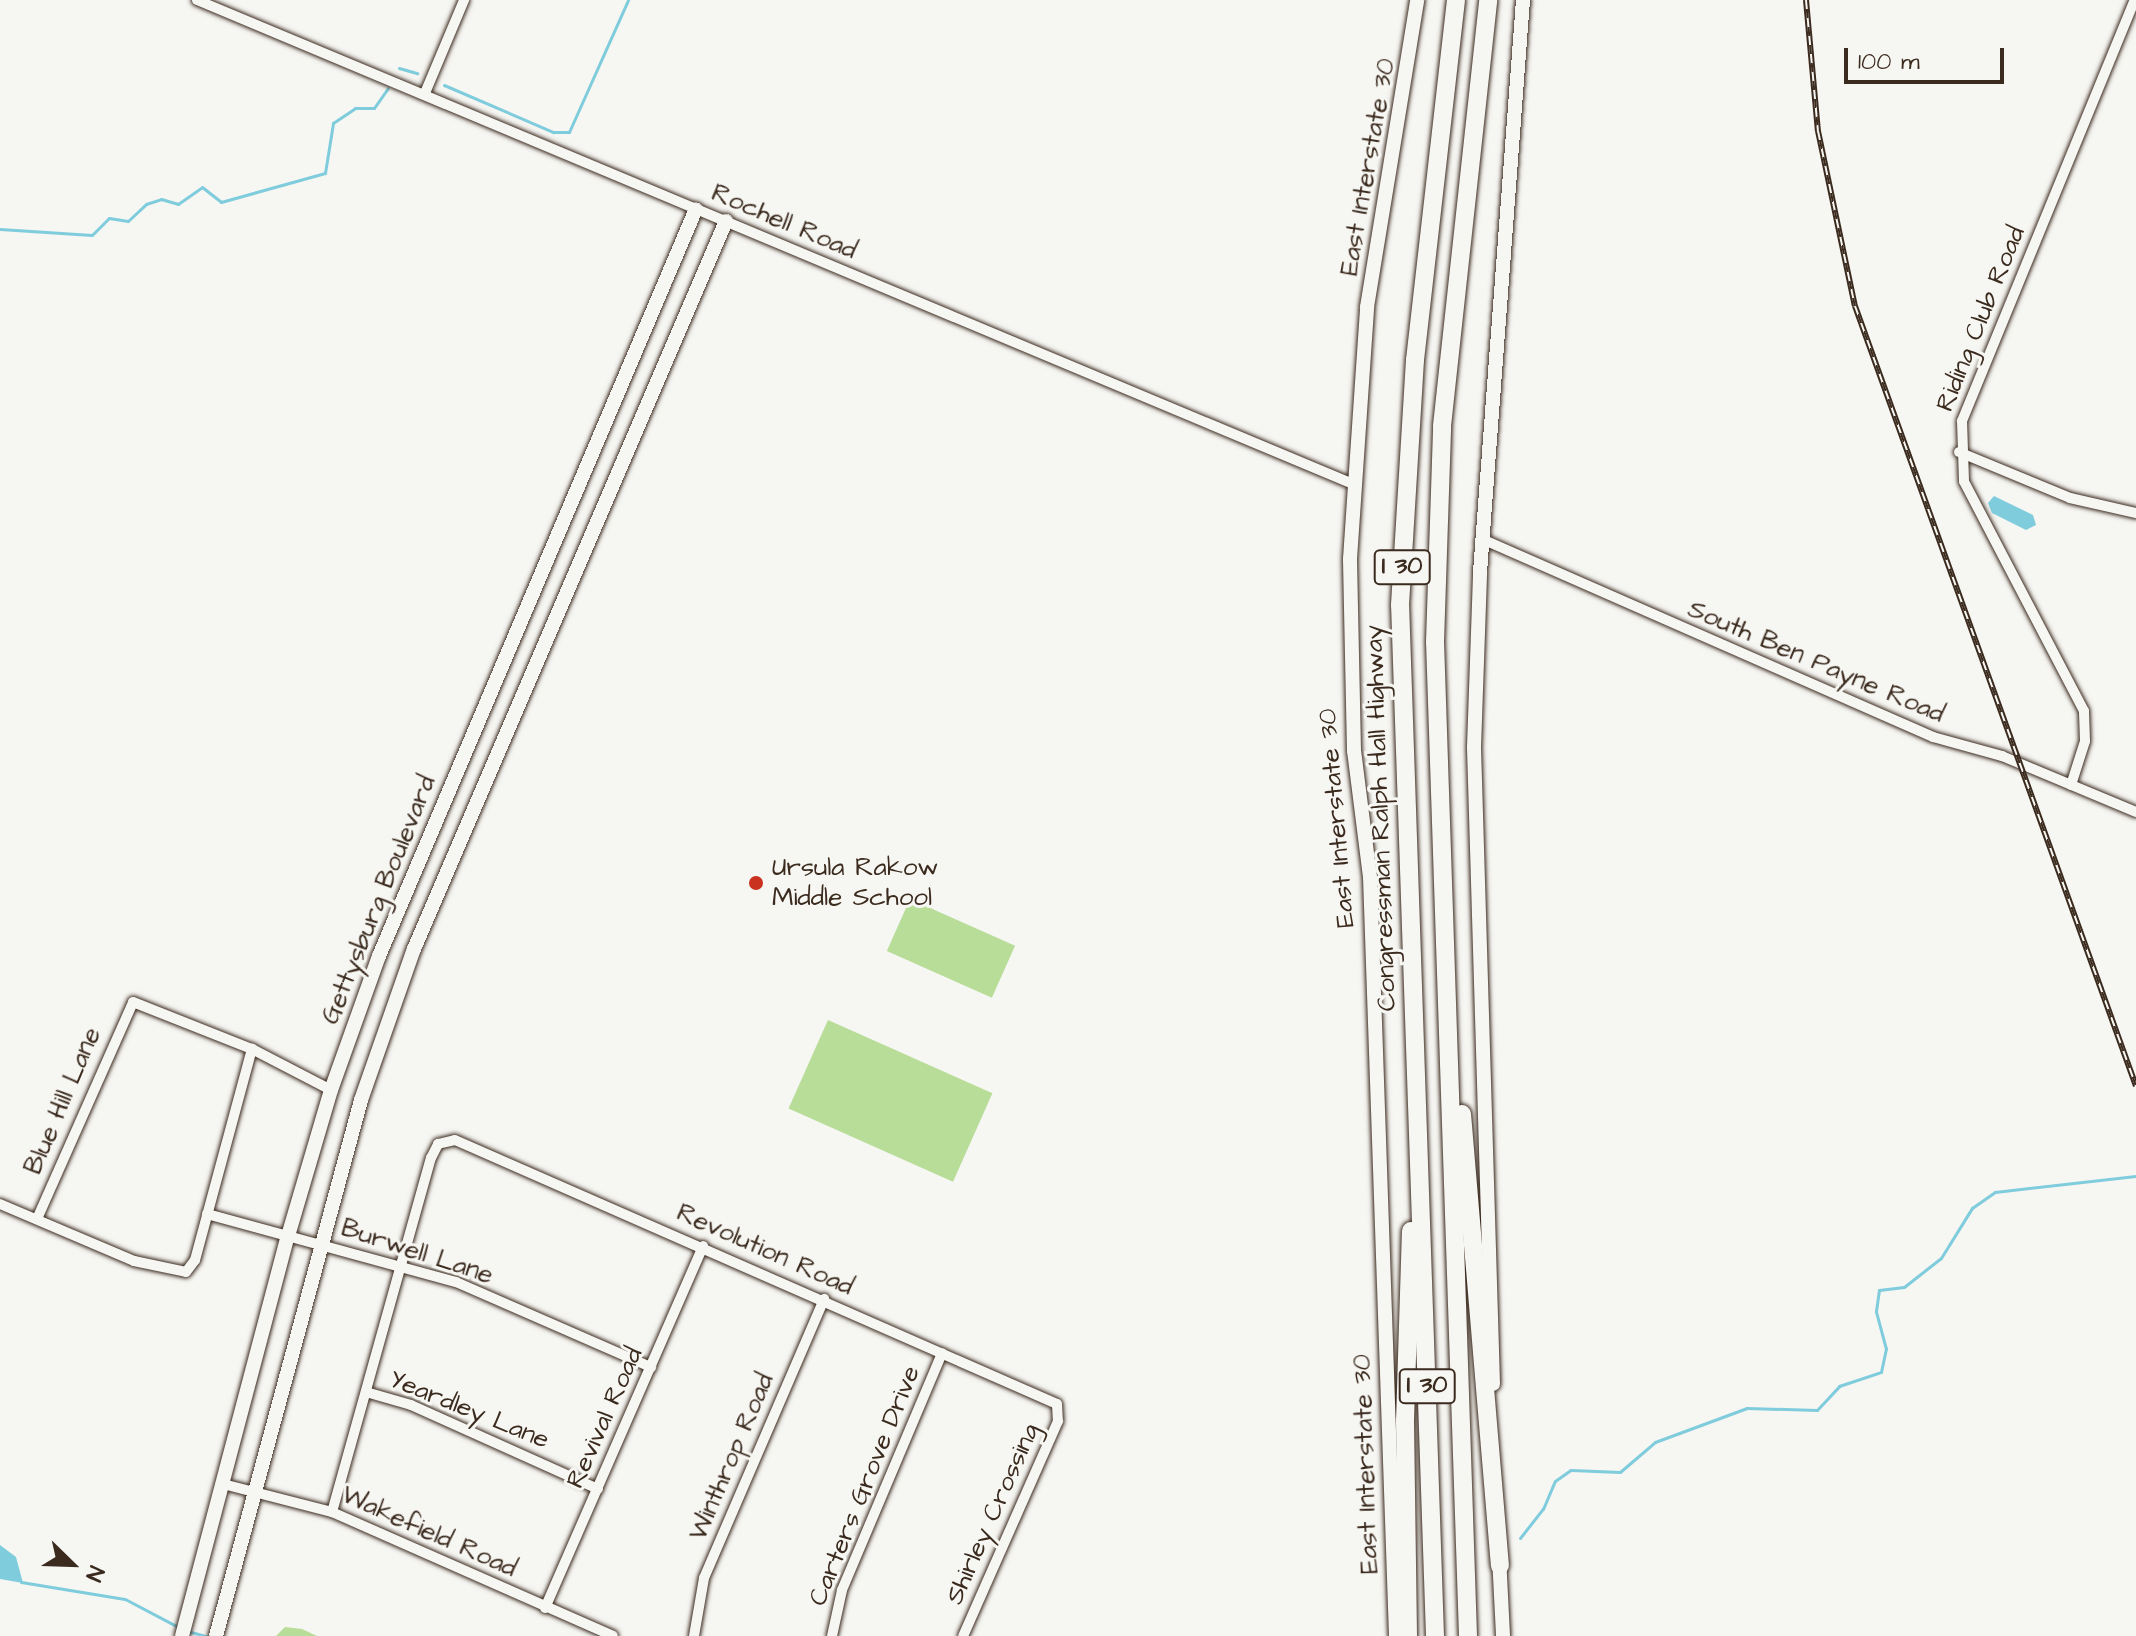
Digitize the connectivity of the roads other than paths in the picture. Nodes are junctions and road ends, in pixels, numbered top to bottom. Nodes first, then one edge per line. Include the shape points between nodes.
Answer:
1 (197, 0) edge
2 (464, 0) edge
3 (1417, 0) edge
4 (1456, 0) edge
5 (1488, 0) edge
6 (1523, 0) edge
7 (2135, 0) edge
8 (425, 93) junction
9 (696, 209) junction
10 (726, 221) junction
11 (1959, 452) junction
12 (1353, 484) junction
13 (2136, 513) edge
14 (1482, 539) junction
15 (1439, 768) junction
16 (2071, 785) junction
17 (2136, 812) edge
18 (252, 1049) junction
19 (331, 1090) junction
20 (1417, 1137) junction
21 (0, 1204) edge
22 (207, 1214) junction
23 (37, 1219) junction
24 (288, 1236) junction
25 (320, 1244) junction
26 (703, 1246) junction
27 (401, 1265) junction
28 (824, 1299) junction
29 (942, 1353) junction
30 (651, 1367) junction
31 (366, 1392) junction
32 (1060, 1410) joint
33 (223, 1484) junction
34 (598, 1489) junction
35 (254, 1492) junction
36 (332, 1512) junction
37 (1500, 1565) junction
38 (545, 1608) junction
39 (182, 1636) edge
40 (216, 1636) edge
41 (613, 1636) edge
42 (694, 1636) edge
43 (832, 1636) edge
44 (963, 1636) edge
45 (1396, 1636) edge
46 (1408, 1636) edge
47 (1435, 1636) edge
48 (1468, 1636) edge
49 (1503, 1636) edge

1 - 8 street, Rochell Road
2 - 8 street
3 - 12 main road, East Interstate 30 via 1367,307
4 - 20 highway, Congressman Ralph Hall Highway / I 30 via 1415,360 1400,605
5 - 15 highway, I 30 via 1442,426 1435,642
6 - 14 main road
7 - 11 street, Riding Club Road via 1962,421
8 - 9 street, Rochell Road
9 - 10 street, Rochell Road
9 - 19 main road, Gettysburg Boulevard via 425,843
10 - 12 street, Rochell Road
10 - 25 main road, Gettysburg Boulevard via 414,949 361,1100
11 - 13 street via 2070,498
11 - 16 street, Riding Club Road via 1964,481 2084,711 2085,741
12 - 45 main road, East Interstate 30 via 1351,714 1370,877
14 - 16 street, South Ben Payne Road via 1933,737 2002,756
14 - 37 main road via 1475,837
15 - 37 highway
15 - 48 highway, I 30
16 - 17 street, South Ben Payne Road
18 - 19 street
18 - 22 street
18 - 23 street, Blue Hill Lane via 133,1002
19 - 24 main road, Gettysburg Boulevard
20 - 46 highway via 1405,1406
20 - 47 highway, Congressman Ralph Hall Highway / I 30
21 - 23 street
22 - 23 street via 195,1260 186,1272 134,1261
22 - 24 street, Burwell Lane
24 - 25 street, Burwell Lane
24 - 33 main road, Gettysburg Boulevard
25 - 27 street, Burwell Lane
25 - 35 main road, Gettysburg Boulevard
26 - 27 street, Revolution Road via 447,1139 431,1158
26 - 28 street, Revolution Road
26 - 30 street, Revival Road
27 - 30 street, Burwell Lane via 456,1282
27 - 31 street
28 - 29 street, Revolution Road
28 - 42 street, Winthrop Road via 704,1578
29 - 32 street, Revolution Road via 1051,1400
29 - 43 street, Carters Grove Drive via 842,1590
30 - 34 street, Revival Road
31 - 34 street, Yeardley Lane via 411,1405
31 - 36 street
32 - 44 street, Shirley Crossing
33 - 35 street, Wakefield Road
33 - 39 main road, Gettysburg Boulevard
34 - 38 street, Revival Road
35 - 36 street, Wakefield Road
35 - 40 main road, Gettysburg Boulevard
36 - 38 street, Wakefield Road
37 - 49 main road
38 - 41 street, Wakefield Road

